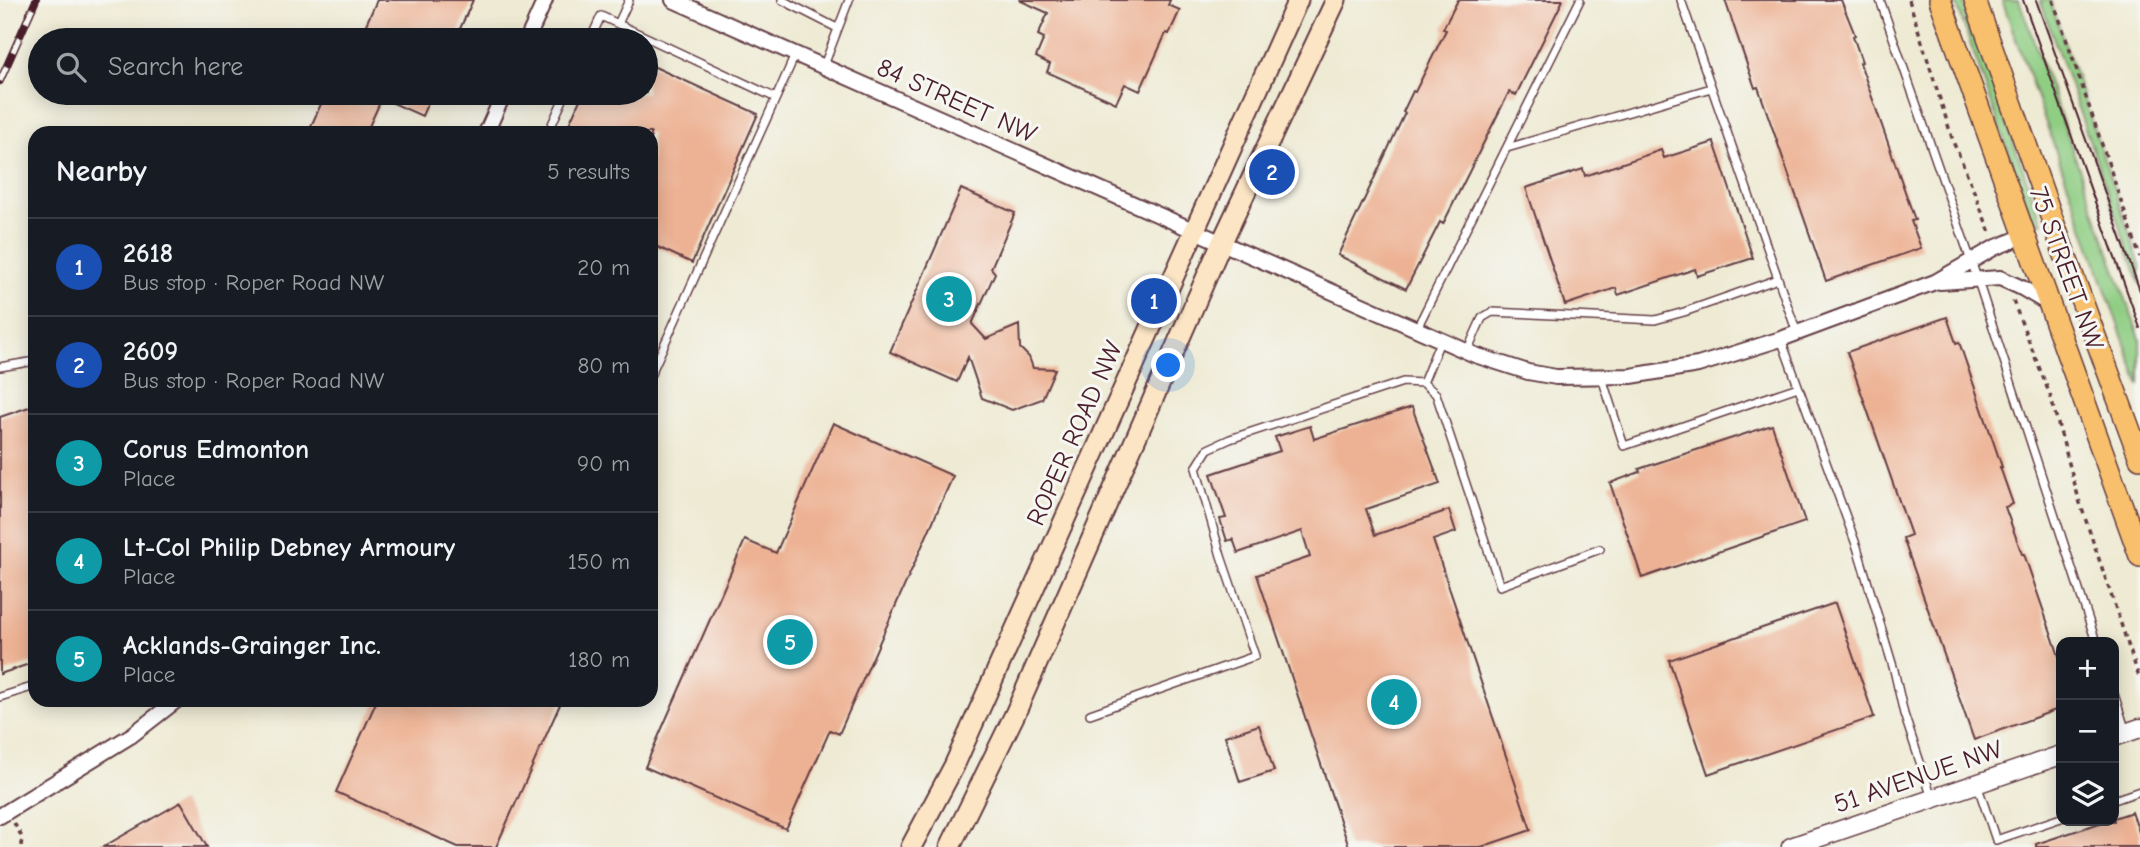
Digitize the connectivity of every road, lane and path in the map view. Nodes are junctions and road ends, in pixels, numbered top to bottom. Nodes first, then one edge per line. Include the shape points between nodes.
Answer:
1 (545, 0) edge
2 (629, 0) edge
3 (673, 0) edge
4 (782, 0) edge
5 (849, 0) edge
6 (1298, 0) edge
7 (1336, 0) edge
8 (1580, 0) edge
9 (1681, 0) edge
10 (1880, 0) edge
11 (1909, 0) edge
12 (1940, 0) edge
13 (1975, 0) edge
14 (2053, 0) edge
15 (618, 24) junction
16 (532, 28) edge
17 (596, 28) edge
18 (627, 28) edge
19 (837, 28) junction
20 (658, 43) edge
21 (795, 55) junction
22 (823, 68) junction
23 (1711, 88) junction
24 (776, 98) junction
25 (499, 105) edge
26 (561, 105) edge
27 (489, 126) edge
28 (551, 126) edge
29 (1507, 148) junction
30 (1193, 231) junction
31 (2025, 236) junction
32 (1222, 244) junction
33 (2062, 247) junction
34 (1994, 248) junction
35 (2140, 257) edge
36 (1971, 260) junction
37 (1977, 278) junction
38 (2000, 278) junction
39 (1778, 279) junction
40 (1935, 282) junction
41 (2050, 304) junction
42 (1418, 328) junction
43 (1797, 333) junction
44 (1441, 339) junction
45 (1781, 339) junction
46 (1467, 351) junction
47 (0, 356) edge
48 (658, 359) edge
49 (28, 362) edge
50 (2, 366) edge
51 (1602, 377) junction
52 (1423, 383) junction
53 (1798, 387) junction
54 (2140, 458) edge
55 (1600, 549) dead end
56 (2140, 556) edge
57 (2094, 637) edge
58 (2140, 680) edge
59 (28, 688) edge
60 (0, 697) edge
61 (2116, 700) edge
62 (168, 707) edge
63 (1090, 714) dead end
64 (2127, 732) edge
65 (2056, 757) edge
66 (1977, 783) junction
67 (2140, 791) edge
68 (1932, 798) junction
69 (2119, 798) edge
70 (0, 816) edge
71 (2056, 820) edge
72 (22, 837) dead end
73 (21, 847) edge
74 (911, 847) edge
75 (950, 847) edge
76 (1791, 847) edge

1 - 16 street
2 - 15 lane
3 - 21 street, 84 STREET NW
4 - 19 lane
5 - 19 lane
6 - 30 main road, ROPER ROAD NW
7 - 32 main road
8 - 29 lane
9 - 23 lane
10 - 36 lane
11 - 34 path via 1954,144
12 - 31 main road, 75 STREET NW
13 - 33 main road, 75 STREET NW
14 - 35 path
15 - 17 lane via 601,16
15 - 18 lane
19 - 22 lane
20 - 24 lane
21 - 22 street, 84 STREET NW
21 - 24 lane
22 - 30 street, 84 STREET NW
23 - 29 lane
23 - 39 lane
24 - 48 lane
25 - 27 street
26 - 28 lane
29 - 42 lane
30 - 32 street, 84 STREET NW
30 - 74 main road, ROPER ROAD NW via 954,766
31 - 33 main road
31 - 34 street
31 - 41 main road, 75 STREET NW
32 - 42 street, 84 STREET NW
32 - 75 main road via 1015,714
33 - 54 main road, 75 STREET NW
34 - 36 street
36 - 37 lane
36 - 40 street
37 - 38 street
37 - 40 street
37 - 57 lane
38 - 41 street
38 - 58 path via 2050,395 2080,503
39 - 43 lane
39 - 46 lane via 1655,320 1492,312 1482,318
40 - 43 street, 84 STREET NW
41 - 56 main road, 75 STREET NW
42 - 44 street, 84 STREET NW
43 - 45 street, 84 STREET NW
44 - 46 street, 84 STREET NW
44 - 52 lane
45 - 51 street, 84 STREET NW via 1698,365
45 - 53 lane
46 - 51 street, 84 STREET NW via 1528,372
47 - 50 lane
49 - 50 lane
51 - 53 lane via 1624,446
52 - 55 lane via 1436,394 1500,586
52 - 63 lane via 1403,382 1208,449 1196,468 1255,656
53 - 68 lane via 1857,547
59 - 60 lane
61 - 64 lane
62 - 70 street
65 - 66 street, 51 AVENUE NW
66 - 68 street, 51 AVENUE NW
66 - 71 lane via 1996,840
67 - 69 lane
68 - 76 street, 51 AVENUE NW
72 - 73 path

